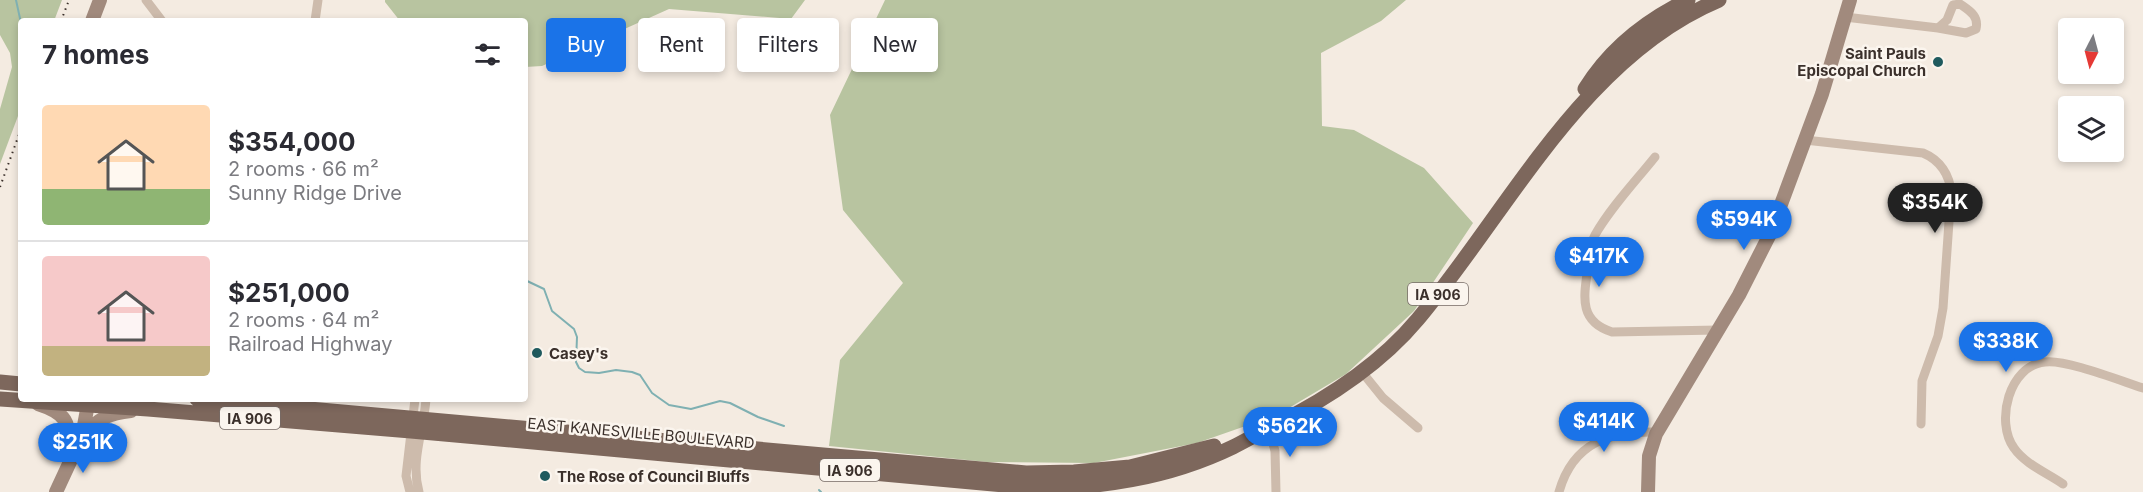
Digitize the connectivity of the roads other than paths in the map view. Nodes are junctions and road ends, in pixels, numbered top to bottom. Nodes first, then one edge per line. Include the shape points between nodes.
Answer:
1 (100, 0) edge
2 (146, 0) edge
3 (318, 0) edge
4 (1719, 0) edge
5 (1850, 0) edge
6 (1694, 3) edge
7 (1845, 17) junction
8 (93, 18) edge
9 (160, 18) edge
10 (315, 18) edge
11 (1938, 28) dead end
12 (1805, 140) junction
13 (1655, 157) dead end
14 (1718, 330) junction
15 (1362, 372) junction
16 (0, 382) edge
17 (18, 384) edge
18 (2143, 388) edge
19 (0, 399) edge
20 (18, 400) edge
21 (30, 402) edge
22 (84, 402) edge
23 (222, 402) edge
24 (415, 402) edge
25 (425, 402) edge
26 (148, 409) junction
27 (1921, 424) dead end
28 (417, 425) junction
29 (1418, 428) dead end
30 (1269, 429) junction
31 (1657, 432) junction
32 (81, 440) junction
33 (68, 451) junction
34 (1042, 484) edge
35 (2063, 484) dead end
36 (47, 492) edge
37 (56, 492) edge
38 (410, 492) edge
39 (419, 492) edge
40 (1276, 492) edge
41 (1559, 492) edge
42 (1648, 492) edge

1 - 8 street
2 - 9 street
3 - 10 street
4 - 6 main road, EAST KANESVILLE BOULEVARD / IA 906
5 - 7 street
6 - 15 main road, EAST KANESVILLE BOULEVARD / IA 906 via 1616,68 1569,118 1420,317
7 - 11 street
7 - 12 street
12 - 14 street via 1770,234
12 - 27 street via 1923,153 1933,158 1948,177 1951,193 1943,308 1922,381
13 - 14 street via 1594,237 1585,293 1587,313 1601,328 1612,332
14 - 31 street
15 - 29 street via 1383,398
15 - 30 main road, EAST KANESVILLE BOULEVARD / IA 906
16 - 17 main road
18 - 35 street via 2055,361 2038,363 2021,375 2007,403 2007,435 2019,454
19 - 20 main road, EAST KANESVILLE BOULEVARD / IA 906
21 - 33 street via 50,408 66,421 70,431
22 - 26 main road, EAST KANESVILLE BOULEVARD / IA 906
22 - 32 street
22 - 33 street
23 - 28 main road, EAST KANESVILLE BOULEVARD / IA 906
24 - 28 street
25 - 28 street
26 - 28 main road, EAST KANESVILLE BOULEVARD / IA 906
26 - 32 street via 105,416
28 - 34 main road, EAST KANESVILLE BOULEVARD / IA 906 via 1004,472
28 - 38 street via 406,476
28 - 39 street
30 - 34 main road, EAST KANESVILLE BOULEVARD / IA 906 via 1214,447
30 - 40 street via 1275,451
31 - 41 street via 1621,433 1596,442 1573,463
31 - 42 street via 1649,456
32 - 37 street
33 - 36 street

